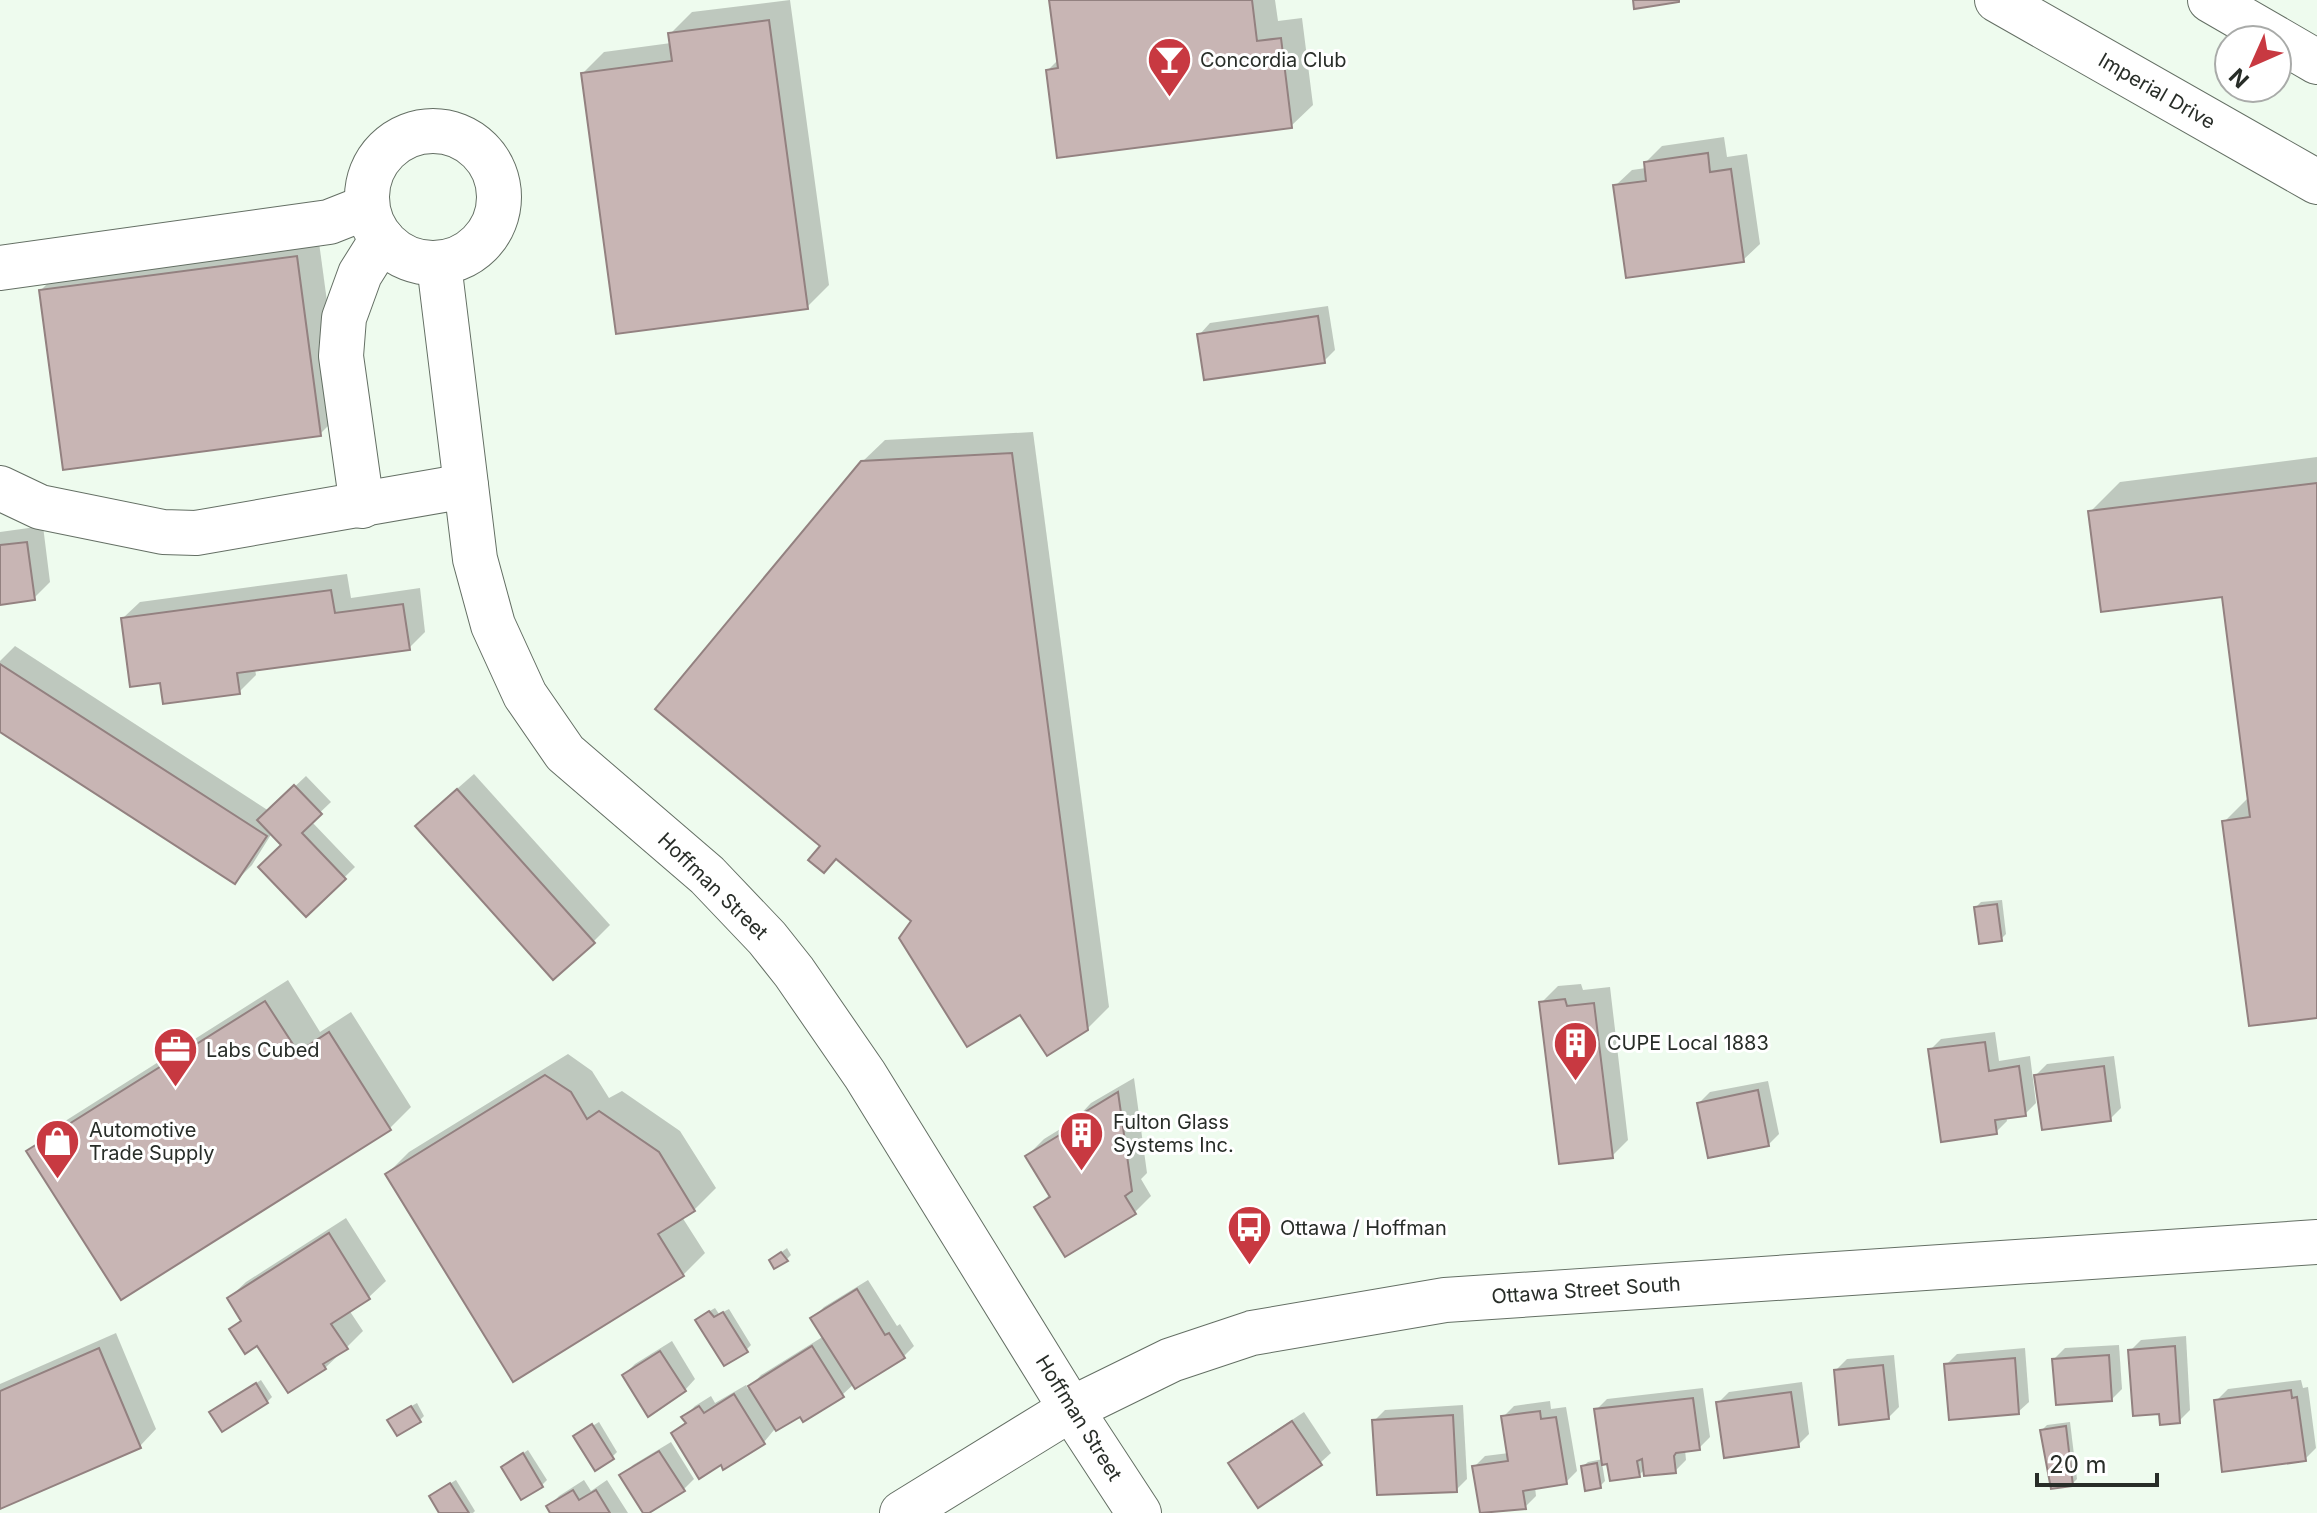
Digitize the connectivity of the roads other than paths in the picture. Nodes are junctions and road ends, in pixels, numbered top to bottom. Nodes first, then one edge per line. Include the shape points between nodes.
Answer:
1 (1997, 0) edge
2 (2210, 0) edge
3 (2317, 62) edge
4 (2317, 182) edge
5 (374, 223) junction
6 (439, 264) junction
7 (0, 268) edge
8 (466, 486) junction
9 (0, 488) edge
10 (362, 506) junction
11 (2317, 1242) edge
12 (1071, 1409) junction
13 (902, 1513) edge
14 (1139, 1513) edge

1 - 4 main road, Imperial Drive
2 - 3 main road
5 - 6 main road via 398,254
5 - 6 main road via 367,184 389,146 409,134 431,130 473,144 489,161 497,182 493,226 480,245
5 - 7 main road via 329,222
5 - 10 main road via 344,318 341,356
6 - 8 main road, Hoffman Street
8 - 10 main road
8 - 12 main road, Hoffman Street via 475,559 493,625 543,723 585,772 740,907 794,972 865,1075
9 - 10 main road via 40,507 163,532 196,533
11 - 12 main road, Ottawa Street South via 1445,1300 1252,1333 1171,1360
12 - 13 main road, Ottawa Street South
12 - 14 main road, Hoffman Street

